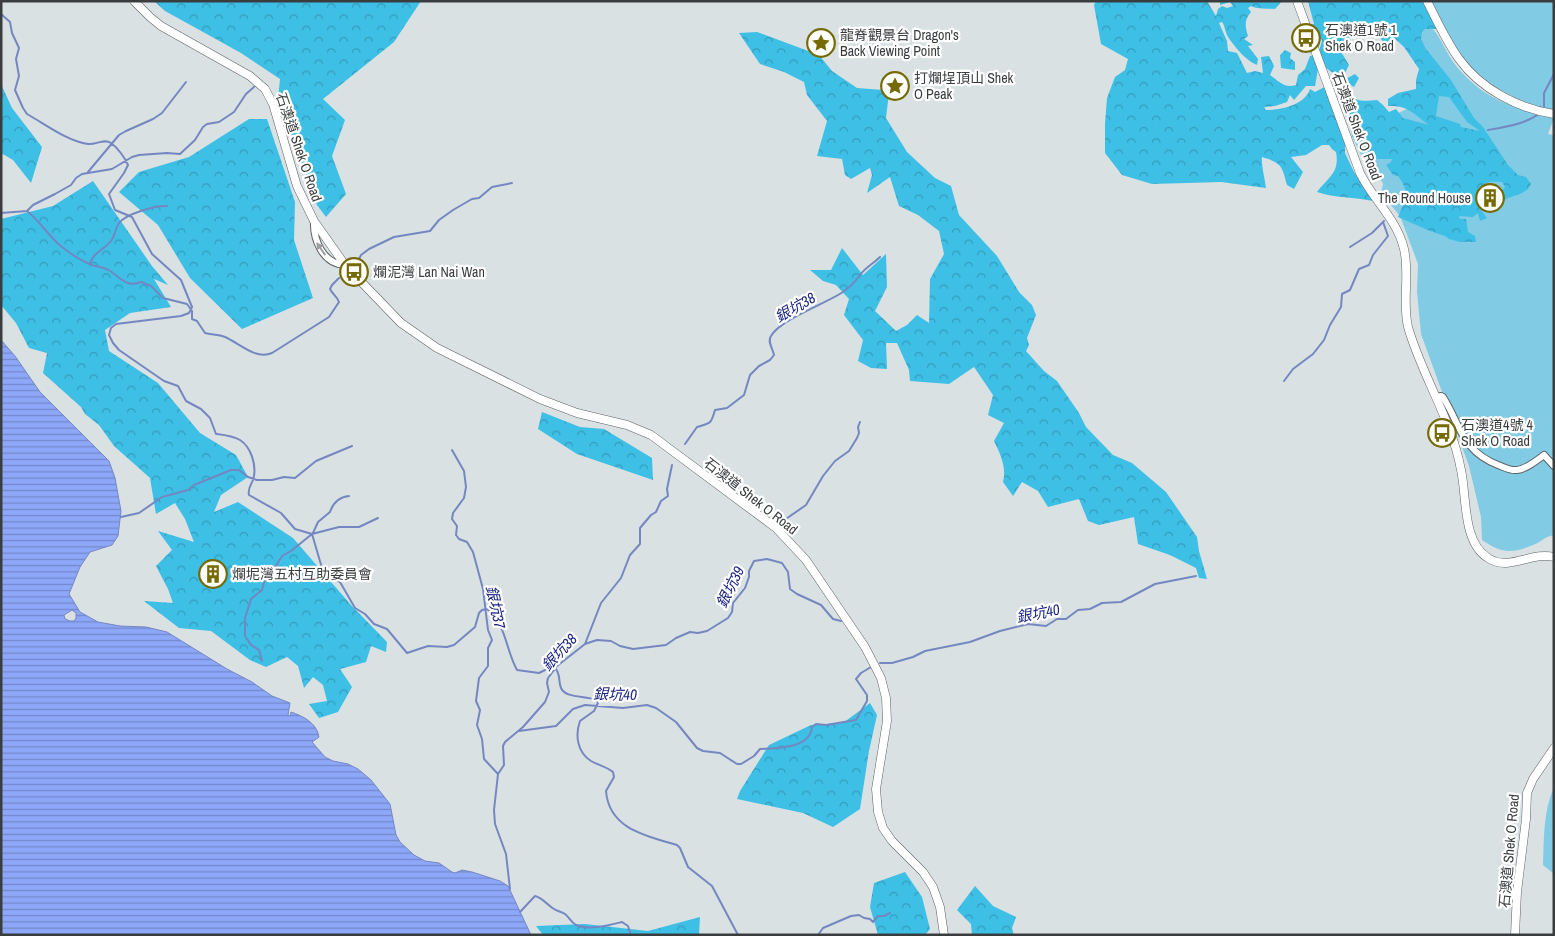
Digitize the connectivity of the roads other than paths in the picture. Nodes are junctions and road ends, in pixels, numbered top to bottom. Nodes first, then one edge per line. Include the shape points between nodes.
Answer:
1 (134, 1) edge
2 (1297, 1) edge
3 (1427, 1) edge
4 (1554, 114) edge
5 (1436, 397) junction
6 (1554, 466) edge
7 (1554, 557) edge
8 (1554, 748) edge
9 (944, 935) edge
10 (1515, 935) edge

1 - 9 street, 石澳道 Shek O Road via 150,18 250,76 265,89 273,104 297,186 314,222 344,265 394,317 425,341 552,405 651,435 771,524 797,548 865,647 881,678 887,720 876,789 878,812 892,841 923,872 933,887
2 - 5 street, 石澳道 Shek O Road via 1360,173 1401,238 1407,269 1405,310 1408,327
3 - 4 street via 1453,50 1476,77 1507,99
5 - 6 street via 1443,397 1472,449 1484,460 1517,470 1544,455
5 - 7 street, 石澳道 Shek O Road via 1458,454 1470,531 1478,549 1488,558 1502,563 1513,563 1536,555
8 - 10 street, 石澳道 Shek O Road via 1527,793

